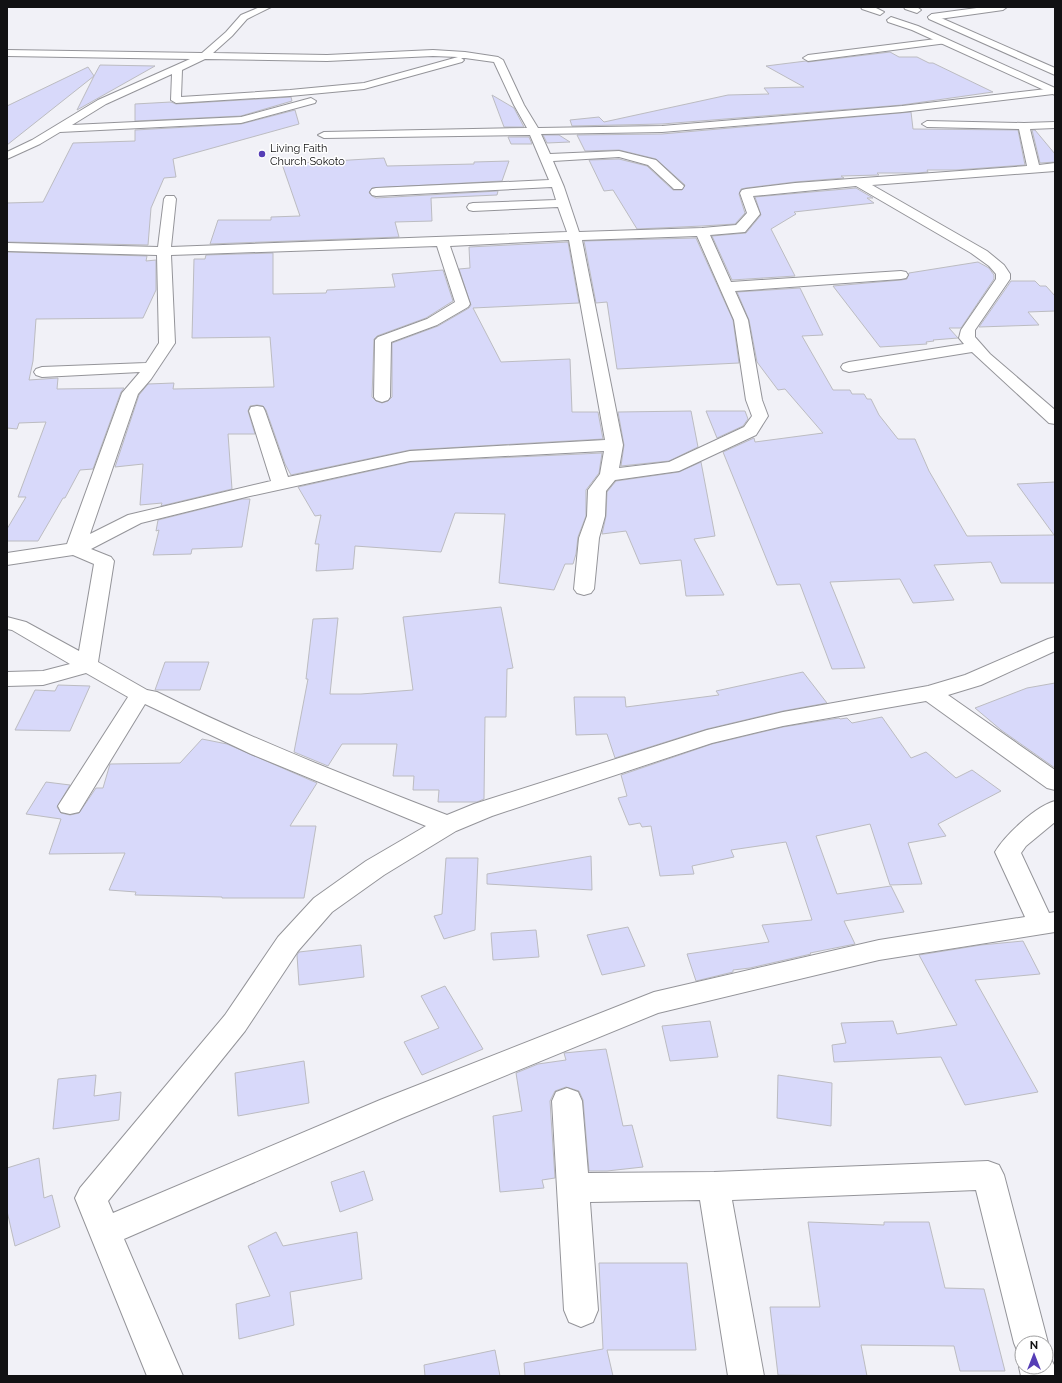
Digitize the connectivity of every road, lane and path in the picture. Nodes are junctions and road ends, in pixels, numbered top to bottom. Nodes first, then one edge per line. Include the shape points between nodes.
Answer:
1 (241, 7) edge
2 (268, 7) edge
3 (865, 7) edge
4 (983, 7) edge
5 (1003, 7) edge
6 (912, 9) edge
7 (888, 10) junction
8 (244, 17) junction
9 (932, 17) junction
10 (891, 20) junction
11 (944, 41) junction
12 (7, 53) edge
13 (473, 56) junction
14 (200, 57) junction
15 (808, 58) dead end
16 (176, 68) junction
17 (1055, 72) edge
18 (364, 86) junction
19 (1054, 91) edge
20 (927, 124) dead end
21 (1055, 125) edge
22 (1024, 126) junction
23 (57, 129) junction
24 (533, 131) junction
25 (324, 135) dead end
26 (7, 156) edge
27 (545, 158) junction
28 (1055, 167) edge
29 (1034, 169) junction
30 (858, 182) junction
31 (555, 183) junction
32 (678, 186) dead end
33 (376, 192) dead end
34 (170, 199) dead end
35 (563, 203) junction
36 (473, 207) dead end
37 (702, 232) junction
38 (574, 236) junction
39 (442, 242) junction
40 (7, 247) edge
41 (164, 251) junction
42 (901, 275) dead end
43 (726, 287) junction
44 (976, 347) junction
45 (151, 367) junction
46 (849, 367) dead end
47 (42, 372) dead end
48 (382, 397) dead end
49 (257, 411) dead end
50 (1055, 419) edge
51 (614, 445) junction
52 (609, 475) junction
53 (281, 484) junction
54 (75, 549) junction
55 (7, 559) edge
56 (584, 589) dead end
57 (7, 623) edge
58 (1055, 643) edge
59 (87, 666) junction
60 (7, 678) edge
61 (930, 693) junction
62 (140, 695) junction
63 (1055, 782) edge
64 (70, 806) dead end
65 (1055, 809) edge
66 (447, 825) junction
67 (1048, 922) edge
68 (567, 1101) dead end
69 (714, 1186) junction
70 (573, 1188) junction
71 (105, 1232) junction
72 (581, 1310) dead end
73 (1029, 1335) edge
74 (165, 1376) edge
75 (746, 1376) edge

1 - 8 main road via 239,12
2 - 8 main road
3 - 7 main road
4 - 6 main road
5 - 9 main road
6 - 7 main road
6 - 9 main road
7 - 10 main road via 880,15
8 - 14 main road via 214,48
9 - 10 main road via 917,21
9 - 17 main road
10 - 11 main road
11 - 15 main road
11 - 19 main road
12 - 14 main road
13 - 14 main road via 433,53 327,58
13 - 18 main road
13 - 24 main road via 498,60
14 - 16 main road
16 - 18 main road via 176,100
16 - 23 main road via 102,102
18 - 23 main road via 241,120
19 - 24 main road via 902,109 662,129
20 - 22 main road
21 - 22 main road
22 - 29 main road
23 - 26 main road
24 - 25 main road
24 - 27 main road
27 - 31 main road
27 - 32 main road via 619,154 652,162
28 - 29 main road
29 - 30 main road
30 - 37 main road via 746,193 754,214 740,229
30 - 44 main road via 980,254 1004,274 968,330 967,338
31 - 33 main road
31 - 35 main road
34 - 41 main road
35 - 36 main road
35 - 38 main road
37 - 38 main road
37 - 43 main road
38 - 39 main road
38 - 51 main road
39 - 41 main road
39 - 48 main road via 463,304 432,322 383,340
40 - 41 main road
41 - 45 main road via 167,343
42 - 43 main road
43 - 52 main road via 742,320 754,400 760,416 750,431 673,467
44 - 46 main road
44 - 50 main road
45 - 47 main road
45 - 54 main road via 130,393
49 - 53 main road
51 - 52 main road
51 - 53 main road via 410,456
52 - 56 main road via 597,490 596,516 590,538
53 - 54 main road via 135,519
54 - 55 main road
54 - 59 main road via 104,561
57 - 59 main road via 19,626
58 - 61 main road via 973,680
59 - 60 main road via 43,678
59 - 62 main road
61 - 63 main road
61 - 66 main road via 783,719 707,737 484,810
62 - 64 main road
62 - 66 main road via 258,749
65 - 67 main road via 1017,840 1008,852
66 - 71 main road via 375,868 323,904 288,944 234,1023 91,1198
67 - 71 main road via 879,950 654,1003 391,1109
68 - 70 main road
69 - 70 main road
69 - 73 main road via 988,1175
69 - 75 main road
70 - 72 main road
71 - 74 main road

